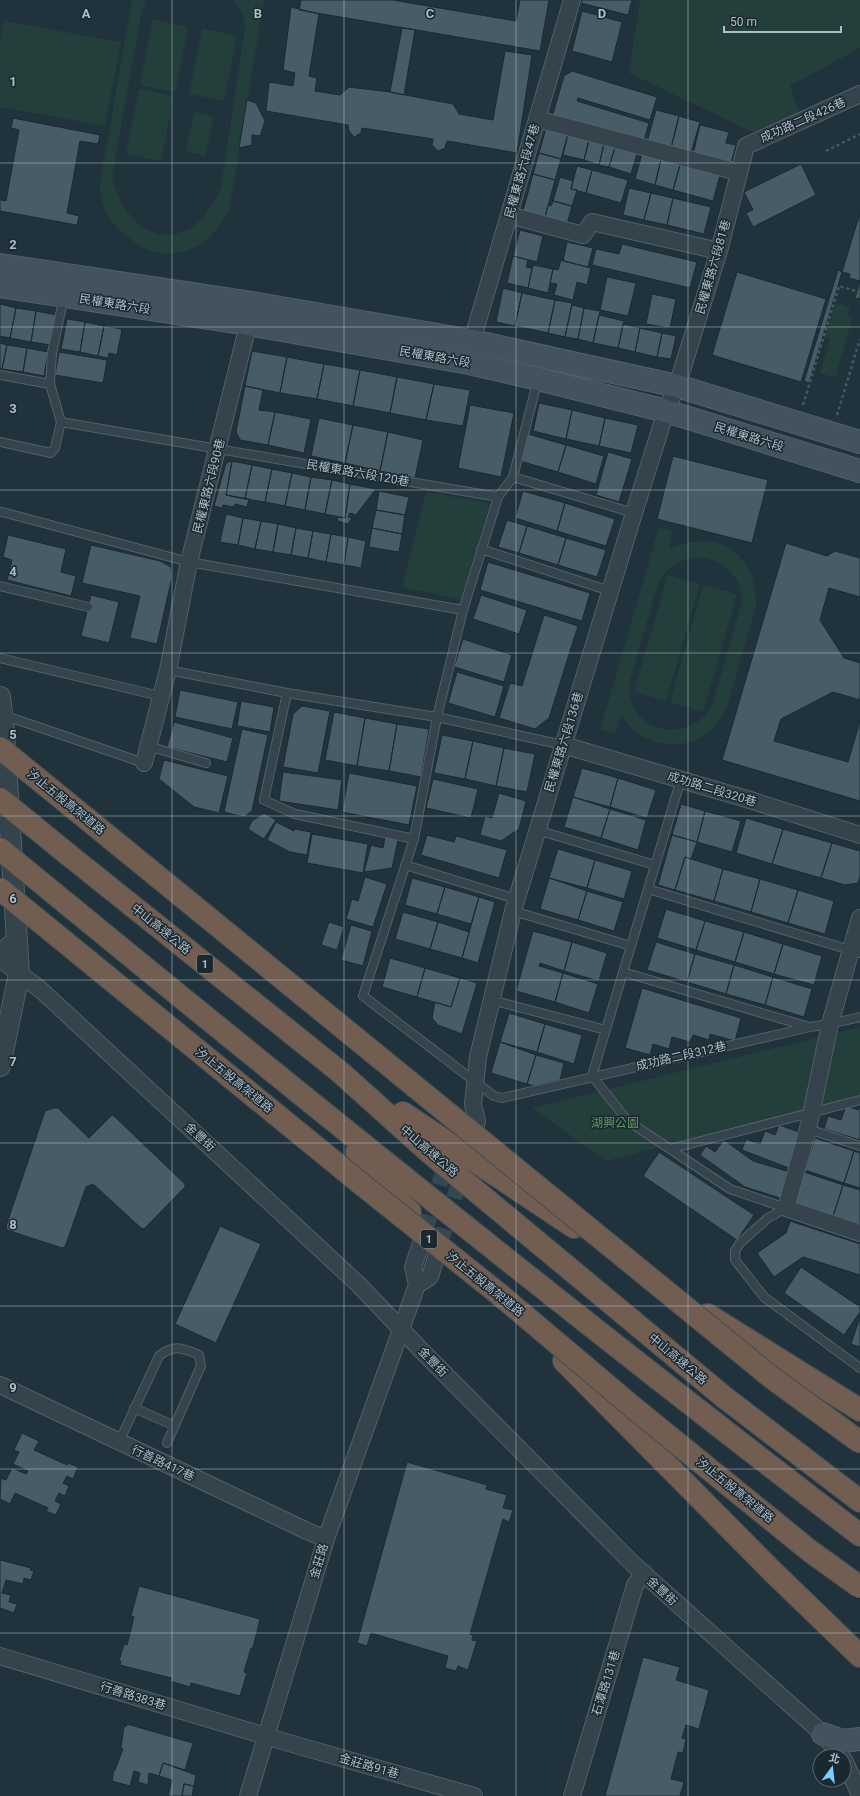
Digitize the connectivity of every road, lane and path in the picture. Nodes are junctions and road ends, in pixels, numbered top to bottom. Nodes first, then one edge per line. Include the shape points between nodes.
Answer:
1 (572, 0) edge
2 (860, 94) edge
3 (537, 119) junction
4 (860, 134) edge
5 (746, 146) joint
6 (826, 151) dead end
7 (738, 172) junction
8 (509, 215) junction
9 (719, 251) junction
10 (0, 265) edge
11 (0, 286) edge
12 (860, 292) edge
13 (64, 296) junction
14 (250, 314) junction
15 (860, 339) edge
16 (472, 341) junction
17 (0, 375) edge
18 (538, 379) junction
19 (50, 384) junction
20 (677, 386) junction
21 (666, 412) junction
22 (61, 422) junction
23 (798, 423) junction
24 (832, 433) junction
25 (0, 442) edge
26 (860, 442) edge
27 (219, 449) junction
28 (860, 471) edge
29 (513, 477) junction
30 (498, 497) junction
31 (0, 512) edge
32 (634, 513) junction
33 (481, 548) junction
34 (189, 562) junction
35 (0, 586) edge
36 (610, 591) junction
37 (88, 607) dead end
38 (463, 610) junction
39 (0, 658) edge
40 (168, 670) junction
41 (287, 693) junction
42 (160, 696) junction
43 (437, 718) junction
44 (1, 724) edge
45 (563, 745) junction
46 (148, 746) junction
47 (144, 763) joint
48 (206, 763) dead end
49 (681, 779) junction
50 (0, 799) edge
51 (537, 830) junction
52 (860, 835) edge
53 (414, 839) junction
54 (0, 849) edge
55 (405, 865) junction
56 (655, 865) junction
57 (0, 888) edge
58 (648, 888) junction
59 (515, 905) junction
60 (860, 918) edge
61 (17, 941) junction
62 (631, 946) junction
63 (855, 952) edge
64 (0, 954) edge
65 (0, 959) edge
66 (623, 972) junction
67 (19, 974) junction
68 (492, 1000) junction
69 (860, 1017) edge
70 (830, 1024) junction
71 (810, 1027) junction
72 (606, 1030) junction
73 (0, 1066) edge
74 (340, 1072) junction
75 (592, 1076) junction
76 (476, 1083) junction
77 (860, 1100) edge
78 (473, 1104) junction
79 (812, 1112) junction
80 (333, 1122) junction
81 (808, 1129) junction
82 (454, 1139) tunnel mouth
83 (860, 1146) edge
84 (670, 1149) junction
85 (468, 1150) dead end
86 (786, 1208) junction
87 (425, 1231) tunnel mouth
88 (860, 1233) edge
89 (440, 1244) tunnel mouth
90 (416, 1285) junction
91 (401, 1329) junction
92 (860, 1368) edge
93 (0, 1385) edge
94 (134, 1408) junction
95 (860, 1410) edge
96 (175, 1426) junction
97 (119, 1442) junction
98 (167, 1442) dead end
99 (860, 1442) edge
100 (860, 1501) edge
101 (860, 1535) edge
102 (326, 1539) junction
103 (644, 1573) junction
104 (860, 1587) edge
105 (0, 1656) edge
106 (860, 1656) edge
107 (823, 1734) junction
108 (265, 1736) junction
109 (860, 1739) edge
110 (834, 1748) edge
111 (852, 1777) edge
112 (860, 1794) edge
113 (248, 1796) edge
114 (474, 1796) edge
115 (572, 1796) edge

1 - 3 street, 民權東路六段47巷
2 - 5 street, 成功路二段426巷
3 - 7 street
3 - 8 street, 民權東路六段47巷
4 - 6 path
5 - 7 street, 民權東路六段81巷
7 - 9 street, 民權東路六段81巷
8 - 9 street via 582,234 592,222
8 - 16 street, 民權東路六段47巷
9 - 20 street, 民權東路六段81巷
10 - 14 main road, 民權東路六段
11 - 13 main road, 民權東路六段
12 - 23 path via 839,286
13 - 14 main road, 民權東路六段
13 - 19 lane via 52,353
14 - 16 main road, 民權東路六段
14 - 18 main road, 民權東路六段
14 - 27 street, 民權東路六段90巷
15 - 24 path
16 - 20 main road, 民權東路六段
17 - 19 lane
18 - 21 main road, 民權東路六段
18 - 29 lane
19 - 22 lane
20 - 21 street, 民權東路六段136巷
20 - 23 main road, 民權東路六段
21 - 28 main road, 民權東路六段
21 - 32 street, 民權東路六段136巷
22 - 25 lane via 55,448 51,453
22 - 27 lane, 民權東路六段120巷
23 - 24 main road, 民權東路六段
24 - 26 main road, 民權東路六段
27 - 30 lane, 民權東路六段120巷
27 - 34 street, 民權東路六段90巷
29 - 30 lane
29 - 32 lane
30 - 33 lane
31 - 34 lane
32 - 36 street, 民權東路六段136巷
33 - 36 lane
33 - 38 lane
34 - 38 lane
34 - 40 street, 民權東路六段90巷
35 - 37 lane
36 - 45 street, 民權東路六段136巷
38 - 43 lane
39 - 42 lane
40 - 41 lane
40 - 42 street, 民權東路六段90巷
41 - 43 lane
41 - 53 lane via 264,800 295,814
42 - 46 street, 民權東路六段90巷
43 - 45 lane
43 - 53 lane
44 - 47 lane
44 - 61 street
44 - 99 highway, 汐止五股高架道路, bridge via 759,1367
45 - 49 street, 成功路二段320巷
45 - 51 street, 民權東路六段136巷
46 - 47 street, 民權東路六段90巷
46 - 48 lane
49 - 52 street, 成功路二段320巷
49 - 56 lane
50 - 74 highway, 中山高速公路 / 1, bridge
51 - 56 lane
51 - 59 street, 民權東路六段136巷
53 - 55 lane
54 - 80 highway, bridge
55 - 59 lane
55 - 76 lane via 363,996
56 - 58 lane
57 - 104 highway, 汐止五股高架道路 / 1, bridge via 499,1294 635,1409 810,1551
58 - 62 lane
58 - 63 lane
59 - 62 lane
59 - 68 street, 民權東路六段136巷
60 - 63 street
61 - 64 street
61 - 67 street
62 - 66 lane
63 - 70 street
65 - 67 street, 金豐街
66 - 71 lane
66 - 72 lane
67 - 73 street
67 - 91 street, 金豐街 via 41,990 342,1269
68 - 72 lane
68 - 76 street, 民權東路六段136巷 via 478,1057
69 - 70 lane, 成功路二段312巷
70 - 71 lane, 成功路二段312巷
70 - 79 street
71 - 75 lane, 成功路二段312巷
72 - 75 lane
74 - 95 highway via 748,1342
74 - 100 highway, 中山高速公路 / 1 via 429,1152 718,1392
75 - 76 lane, 成功路二段312巷 via 502,1098 494,1096
75 - 84 lane via 628,1121
76 - 78 street, 民權東路六段136巷
77 - 79 lane
78 - 82 street via 461,1114
78 - 85 street, 民權東路六段136巷 via 477,1121
79 - 81 street
79 - 84 lane
80 - 101 highway via 693,1407
80 - 106 highway via 390,1193 474,1272
81 - 83 lane
81 - 86 street
84 - 86 lane via 730,1189
86 - 88 street
86 - 92 lane via 768,1218 740,1242 735,1251 735,1260 764,1297
87 - 90 street via 414,1266
89 - 90 street via 430,1277
90 - 91 street
91 - 102 street, 金莊路
91 - 103 street, 金豐街
93 - 97 street, 行善路417巷
94 - 96 lane
94 - 96 lane via 158,1356 168,1349 181,1348 199,1355 201,1366
94 - 97 lane
96 - 98 lane
97 - 102 street, 行善路417巷
102 - 108 street, 金莊路
103 - 107 street, 金豐街
103 - 115 street, 石潭路131巷 via 635,1585
105 - 108 street, 行善路383巷
107 - 109 main road via 843,1741
107 - 110 street, 金豐街
108 - 113 street, 金莊路
108 - 114 street, 金莊路91巷
111 - 112 street

